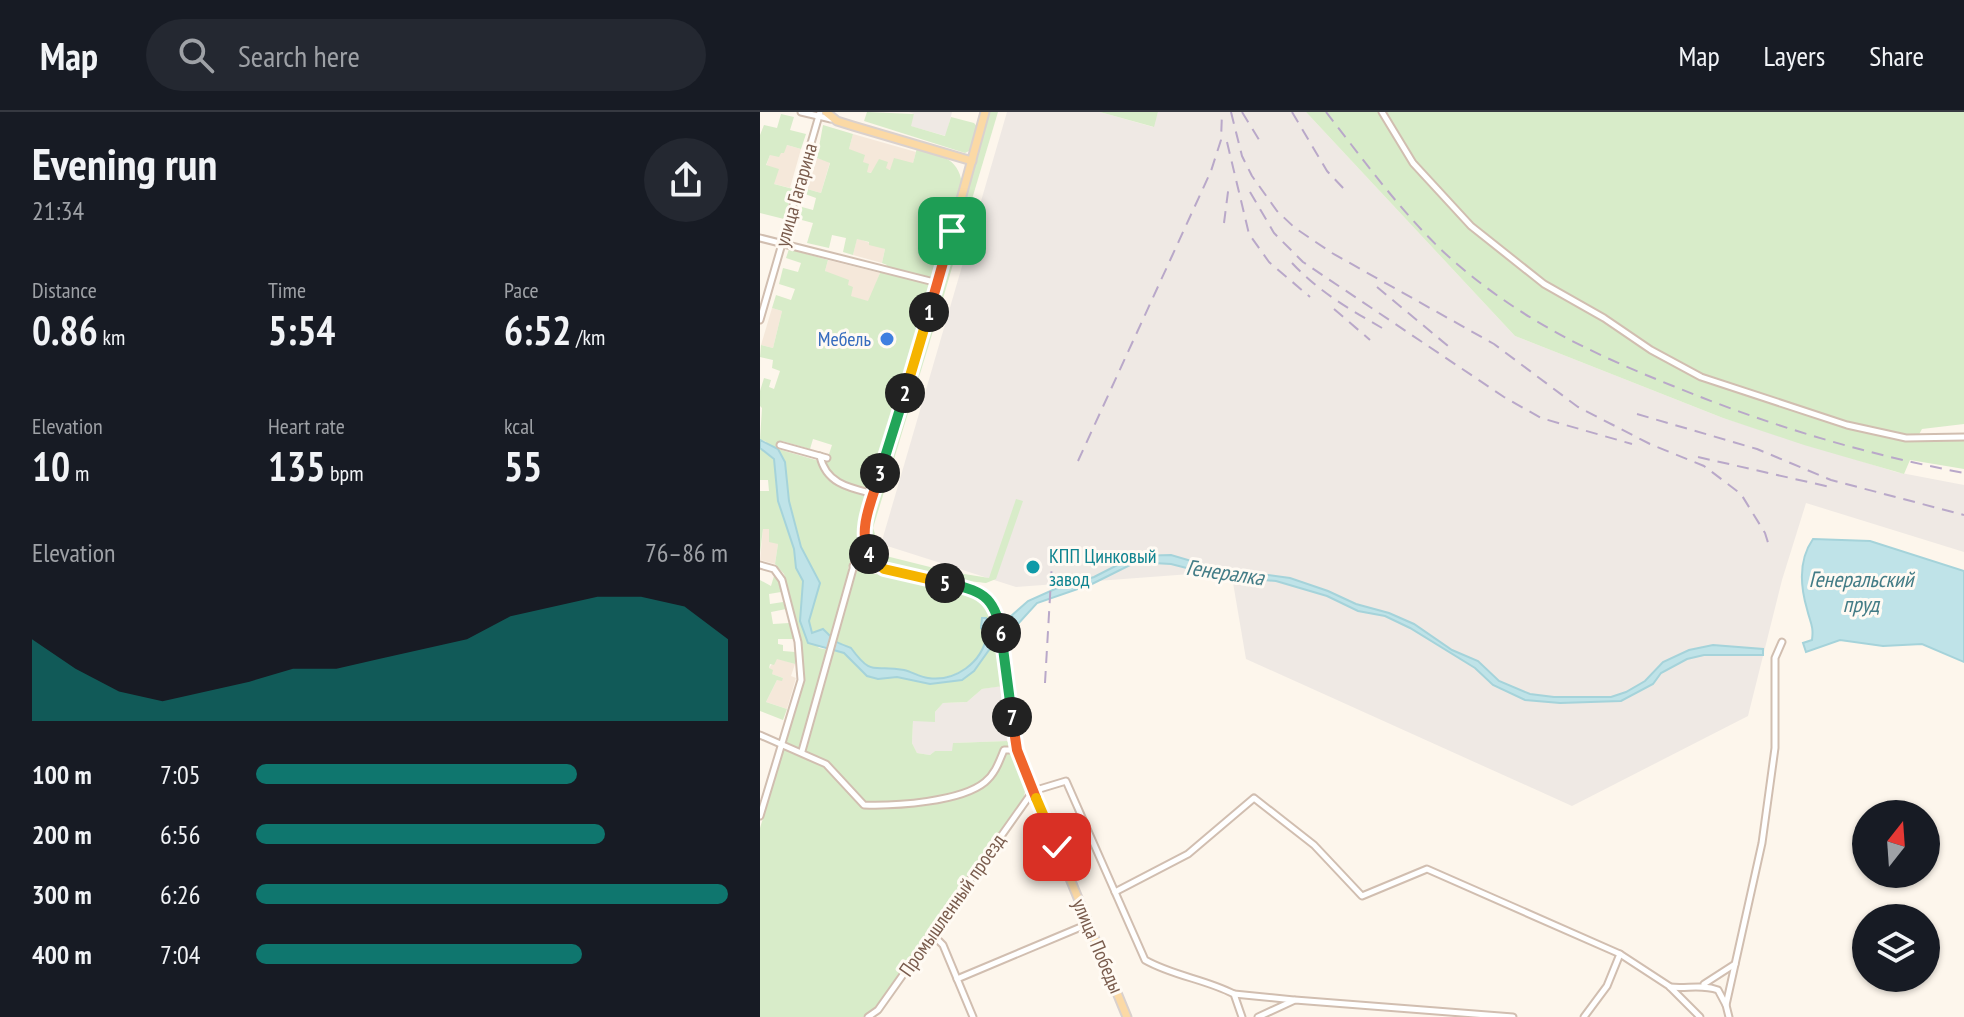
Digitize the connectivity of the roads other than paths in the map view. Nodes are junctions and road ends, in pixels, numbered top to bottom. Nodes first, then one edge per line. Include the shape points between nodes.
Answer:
1 (801, 112) edge
2 (985, 112) edge
3 (1382, 112) edge
4 (822, 113) edge
5 (972, 161) junction
6 (760, 238) edge
7 (782, 242) junction
8 (938, 283) junction
9 (760, 320) edge
10 (1964, 437) edge
11 (780, 445) dead end
12 (820, 456) junction
13 (827, 458) dead end
14 (874, 494) junction
15 (864, 527) junction
16 (760, 565) edge
17 (853, 566) junction
18 (884, 569) junction
19 (1782, 642) dead end
20 (760, 735) edge
21 (782, 744) junction
22 (1017, 750) junction
23 (802, 751) junction
24 (1033, 791) junction
25 (760, 816) edge
26 (1115, 892) junction
27 (1088, 924) junction
28 (931, 933) junction
29 (1620, 954) junction
30 (1735, 964) junction
31 (957, 979) junction
32 (1703, 985) junction
33 (1669, 986) junction
34 (1234, 994) junction
35 (1295, 1000) junction
36 (1726, 1005) junction
37 (868, 1017) edge
38 (973, 1017) edge
39 (1127, 1017) edge
40 (1242, 1017) edge
41 (1258, 1017) edge
42 (1513, 1017) edge
43 (1584, 1017) edge
44 (1700, 1017) edge
45 (1729, 1017) edge

1 - 4 street
2 - 5 main road
3 - 10 street via 1413,163 1471,226 1544,284 1651,350 1701,377 1847,425 1906,438
4 - 5 main road
4 - 7 street, улица Гагарина
5 - 8 main road
6 - 7 street
7 - 8 street
7 - 9 street, улица Гагарина
8 - 14 main road
11 - 12 street
12 - 13 street
12 - 14 street via 840,484
14 - 15 main road
15 - 17 street
15 - 18 main road via 871,559
16 - 21 street via 774,569 782,580 798,642 801,680
17 - 18 street
17 - 23 street
18 - 22 main road, улица Победы via 977,590 989,601 999,620
19 - 30 street via 1775,658 1770,794
20 - 21 street
21 - 23 street
21 - 25 street
22 - 23 street via 1004,750 984,783 958,795 879,805 864,805 826,764
22 - 24 main road, улица Победы
24 - 26 street via 1066,781
24 - 27 main road, улица Победы
24 - 28 street, Промышленный проезд
26 - 29 street via 1188,854 1254,798 1314,845 1362,896 1427,869
26 - 34 street via 1145,960 1165,972 1214,983
27 - 31 street
27 - 39 main road, улица Победы
28 - 31 street via 943,945
28 - 37 street, Промышленный проезд
29 - 33 street
29 - 43 street via 1607,986
30 - 32 street
30 - 36 street
31 - 38 street
32 - 33 street
32 - 36 street via 1718,990
33 - 44 street
34 - 35 street
34 - 40 street
35 - 41 street
35 - 42 street
36 - 45 street

